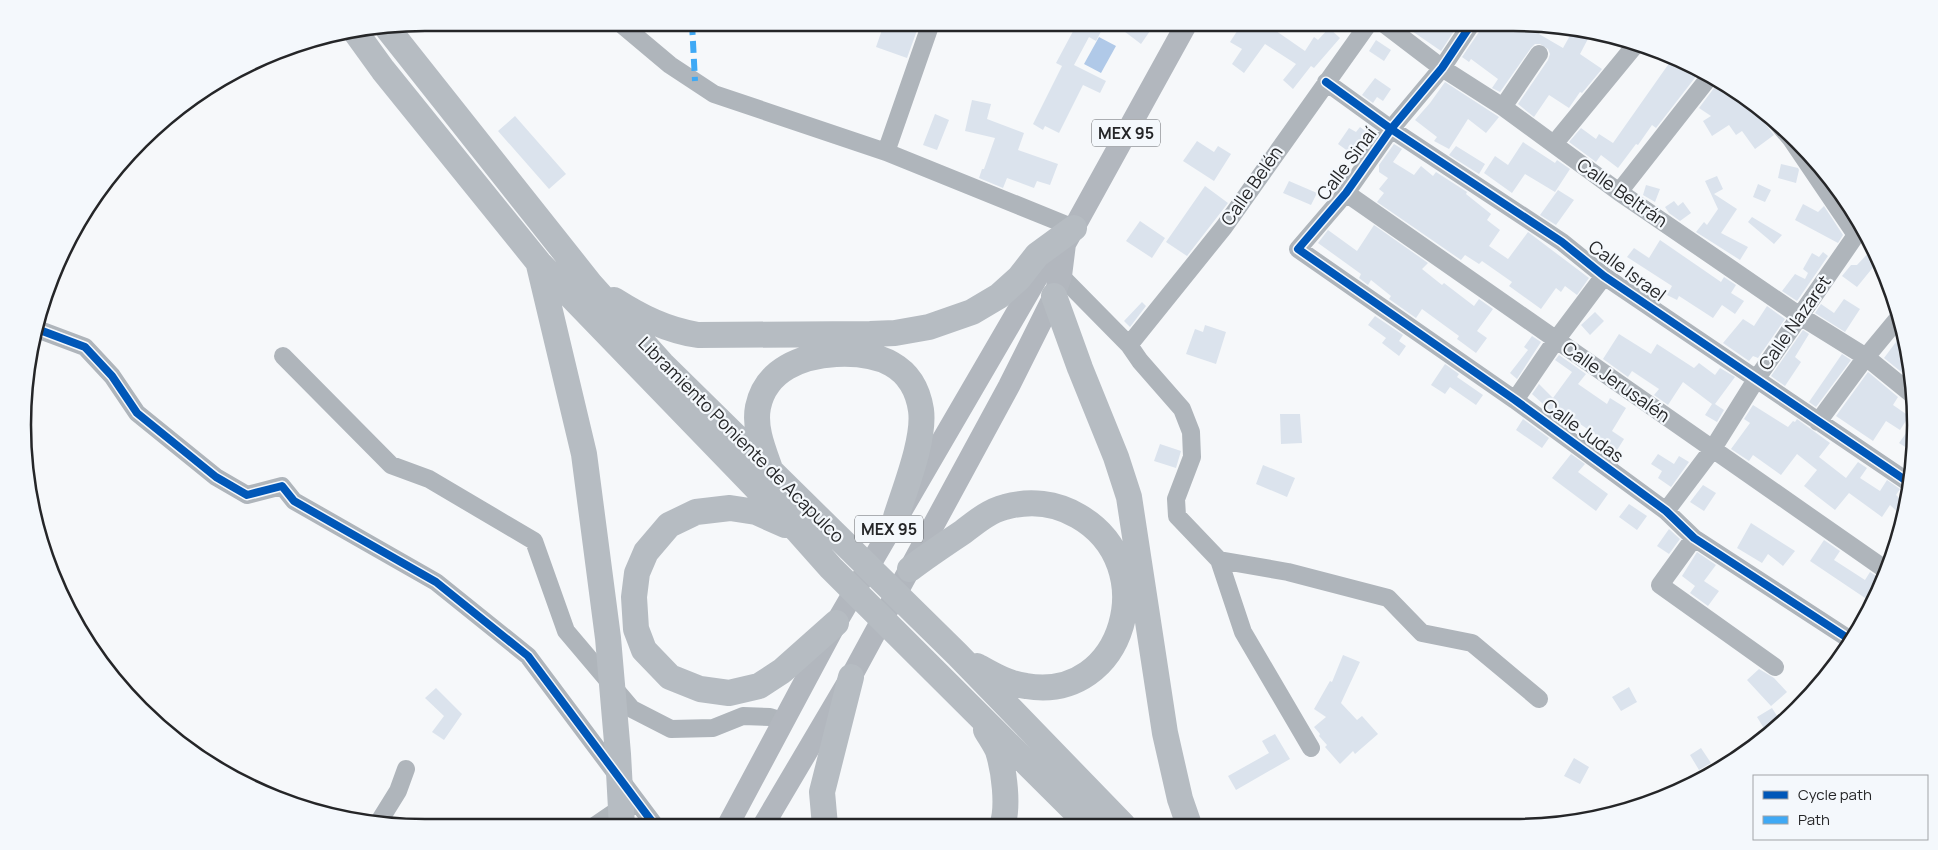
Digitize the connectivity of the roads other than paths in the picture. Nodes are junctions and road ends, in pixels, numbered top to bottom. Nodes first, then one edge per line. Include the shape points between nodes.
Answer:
1 (630, 31) edge
2 (927, 31) edge
3 (1182, 31) edge
4 (1363, 31) edge
5 (1395, 31) edge
6 (1466, 31) edge
7 (392, 33) edge
8 (359, 37) edge
9 (1632, 50) edge
10 (1539, 54) dead end
11 (1442, 68) junction
12 (1326, 82) junction
13 (1706, 82) edge
14 (1502, 107) junction
15 (1391, 129) junction
16 (1554, 144) junction
17 (886, 152) junction
18 (1811, 168) edge
19 (1619, 192) junction
20 (1346, 193) junction
21 (1069, 236) junction
22 (1298, 249) joint
23 (539, 263) junction
24 (1604, 276) junction
25 (591, 285) junction
26 (1058, 286) junction
27 (1800, 316) junction
28 (1893, 324) edge
29 (43, 331) edge
30 (1556, 340) junction
31 (1129, 345) junction
32 (283, 356) dead end
33 (1866, 356) junction
34 (1757, 378) junction
35 (1905, 388) edge
36 (1515, 400) junction
37 (1818, 422) junction
38 (1712, 450) junction
39 (772, 474) junction
40 (1903, 479) edge
41 (1666, 511) junction
42 (896, 517) junction
43 (798, 532) junction
44 (1694, 538) junction
45 (1219, 560) junction
46 (1881, 566) edge
47 (910, 569) junction
48 (836, 623) junction
49 (1845, 636) edge
50 (957, 654) junction
51 (1775, 668) dead end
52 (851, 677) junction
53 (1539, 700) dead end
54 (973, 708) junction
55 (783, 721) junction
56 (1311, 748) dead end
57 (406, 768) dead end
58 (639, 804) junction
59 (382, 816) edge
60 (605, 819) edge
61 (622, 819) edge
62 (650, 819) edge
63 (731, 819) edge
64 (767, 819) edge
65 (824, 819) edge
66 (1004, 819) edge
67 (1082, 819) edge
68 (1116, 819) edge
69 (1187, 819) edge

1 - 17 street via 670,65 714,94
2 - 17 street
3 - 21 main road, MEX 95
4 - 12 street, Calle Belén
5 - 11 street, Calle Beltrán
6 - 11 street, Calle Sinaí
7 - 25 highway, Libramiento Poniente de Acapulco
8 - 23 highway, Libramiento Poniente de Acapulco
9 - 16 street
10 - 14 street
11 - 14 street, Calle Beltrán
11 - 15 street, Calle Sinaí
12 - 15 street, Calle Israel
12 - 31 street, Calle Belén via 1224,227
13 - 19 street
14 - 16 street, Calle Beltrán
15 - 20 street, Calle Sinaí
15 - 24 street, Calle Israel via 1562,242
16 - 19 street, Calle Beltrán
17 - 21 street
18 - 27 street, Calle Nazaret via 1856,235
19 - 27 street, Calle Beltrán
20 - 22 street, Calle Sinaí
20 - 30 street, Calle Jerusalén
21 - 25 highway via 1036,256 1010,288 988,303 945,323 896,333 698,335 656,323
21 - 26 main road, MEX 95
21 - 42 main road, MEX 95 via 1044,264
22 - 36 street, Calle Judas
23 - 43 highway, Libramiento Poniente de Acapulco
23 - 61 highway via 584,454 608,638
24 - 30 street
24 - 34 street, Calle Israel
25 - 39 highway, Libramiento Poniente de Acapulco via 662,364
26 - 31 street
26 - 47 main road, MEX 95
26 - 69 highway via 1080,368 1129,497 1165,733
27 - 33 street, Calle Beltrán
27 - 34 street, Calle Nazaret
28 - 33 street
29 - 58 street via 86,348 112,376 137,413 216,477 247,495 282,486 294,501 436,582 528,656
30 - 36 street
30 - 38 street, Calle Jerusalén
31 - 45 street via 1182,409 1191,432 1192,457 1176,499 1178,516
32 - 55 street via 391,465 429,479 534,541 566,631 632,709 670,729 713,728 743,716
33 - 35 street, Calle Beltrán
33 - 37 street
34 - 37 street, Calle Israel
34 - 38 street, Calle Nazaret
36 - 41 street, Calle Judas
37 - 40 street, Calle Israel
38 - 41 street, Calle Nazaret
38 - 46 street, Calle Jerusalén
39 - 42 highway via 761,444 757,417 761,396 775,376 792,363 814,356 849,353 877,357 909,379 921,412 920,438
39 - 50 highway, Libramiento Poniente de Acapulco
41 - 44 street, Calle Judas
42 - 48 main road, MEX 95
43 - 48 highway via 756,512 730,508 696,512 670,524 646,552 637,573 634,597 636,629 644,650 670,677 700,690 729,693 760,686
43 - 54 highway, Libramiento Poniente de Acapulco
44 - 49 street, Calle Judas
44 - 51 street via 1660,585
45 - 53 street via 1288,572 1388,598 1422,633 1472,643
45 - 56 street via 1243,632
47 - 50 highway via 987,515 1021,503 1040,503 1072,512 1108,542 1124,584 1123,622 1119,635 1103,659 1083,676 1058,685 1028,687 1001,679
47 - 52 main road, MEX 95
48 - 55 main road, MEX 95
50 - 68 highway, Libramiento Poniente de Acapulco
52 - 64 main road, MEX 95
52 - 65 highway via 822,792
54 - 66 highway via 998,751 1005,788
54 - 67 highway, Libramiento Poniente de Acapulco
55 - 63 main road, MEX 95
57 - 59 street via 398,791
58 - 60 street
58 - 62 street

